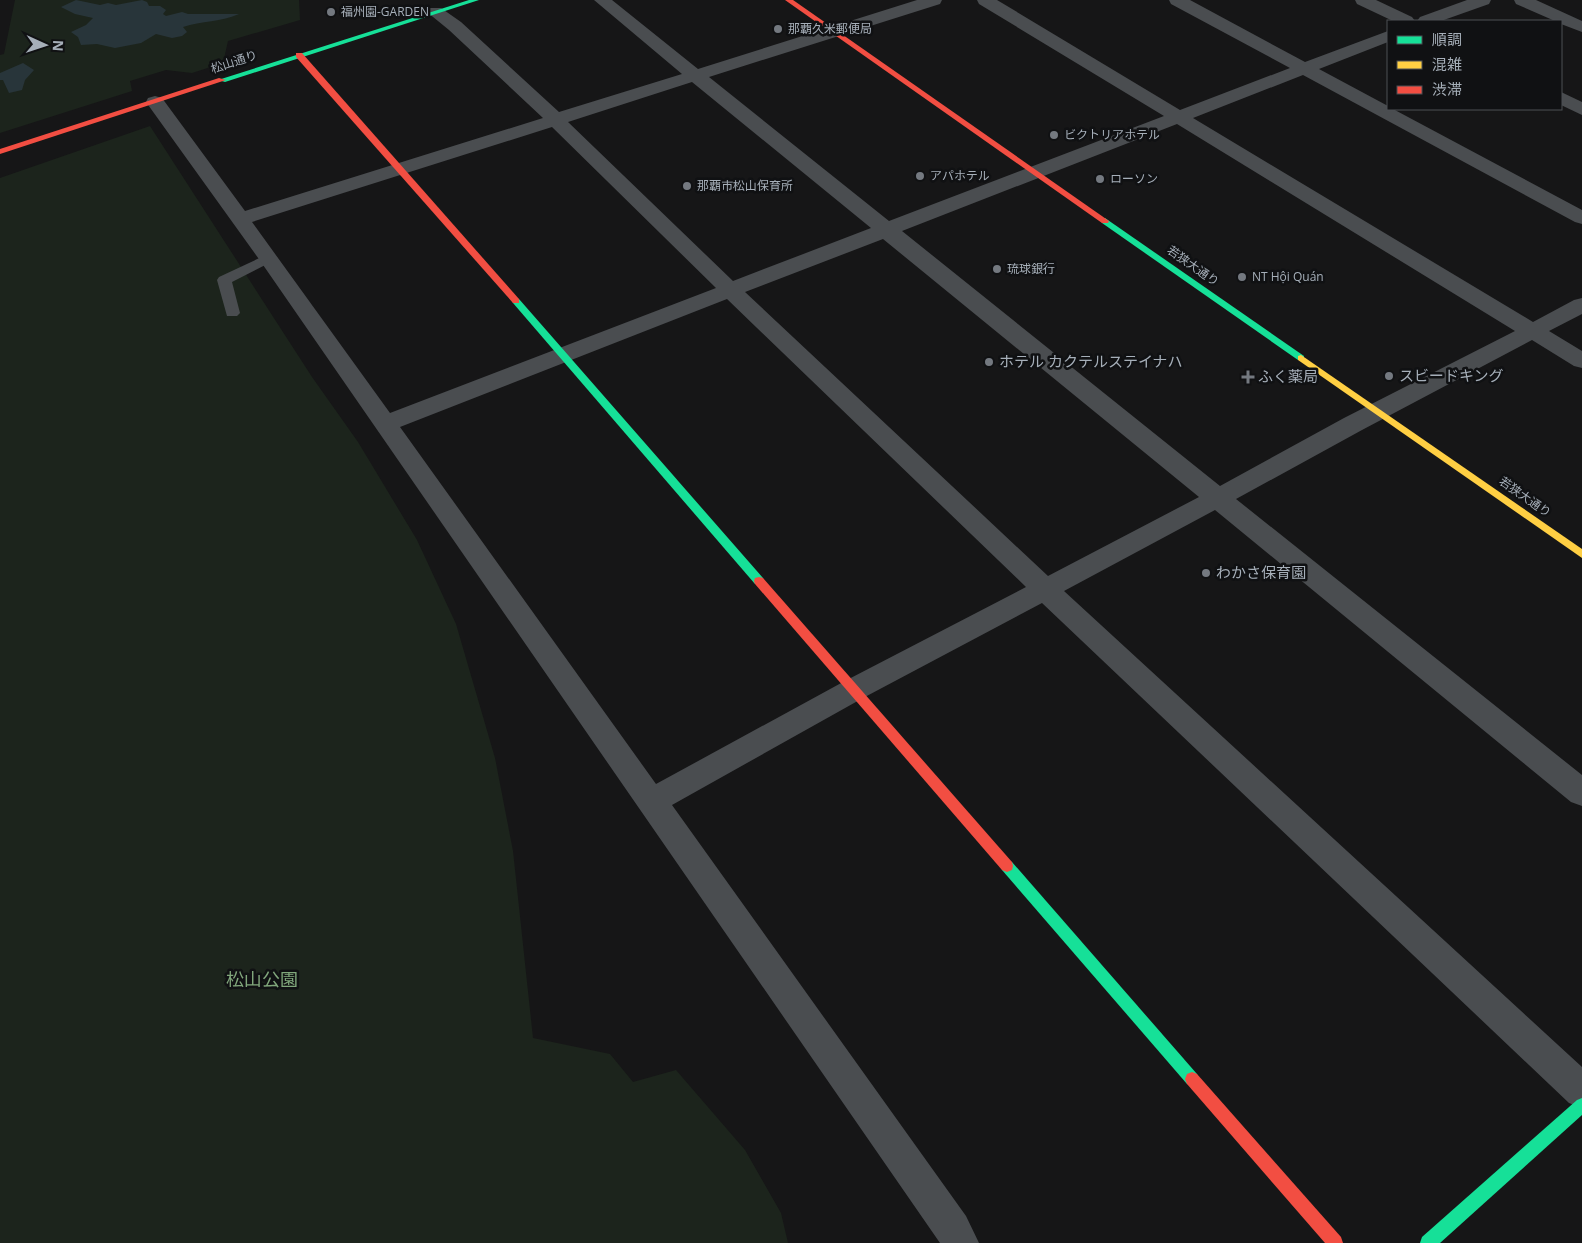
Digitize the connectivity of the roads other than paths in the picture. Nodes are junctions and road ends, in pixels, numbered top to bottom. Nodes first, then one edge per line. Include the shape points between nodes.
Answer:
1 (476, 0) edge
2 (602, 0) edge
3 (788, 0) edge
4 (934, 0) edge
5 (985, 0) edge
6 (1177, 0) edge
7 (1363, 0) edge
8 (1483, 0) edge
9 (1522, 0) edge
10 (435, 12) junction
11 (1404, 20) edge
12 (1429, 20) edge
13 (1582, 27) edge
14 (834, 32) junction
15 (1387, 36) edge
16 (299, 55) junction
17 (1305, 69) junction
18 (697, 76) junction
19 (1562, 99) edge
20 (155, 102) junction
21 (1582, 109) edge
22 (1177, 117) junction
23 (556, 120) junction
24 (0, 152) edge
25 (402, 169) junction
26 (1034, 173) junction
27 (1582, 218) edge
28 (241, 219) junction
29 (887, 229) junction
30 (268, 258) junction
31 (729, 289) junction
32 (1582, 305) edge
33 (232, 313) dead end
34 (1533, 331) junction
35 (562, 355) junction
36 (1582, 361) edge
37 (1378, 412) junction
38 (384, 424) junction
39 (1218, 498) junction
40 (1582, 554) edge
41 (1046, 590) junction
42 (854, 690) junction
43 (1582, 793) edge
44 (651, 802) junction
45 (1582, 1091) edge
46 (1582, 1105) edge
47 (960, 1243) edge
48 (1335, 1243) edge
49 (1428, 1243) edge

1 - 10 street, 松山通り
2 - 18 street
3 - 14 street, 若狭大通り
4 - 14 street
5 - 22 street
6 - 17 street
7 - 11 street
8 - 12 street
9 - 13 street
10 - 16 street, 松山通り
10 - 23 street via 455,26
14 - 18 street
14 - 26 street, 若狭大通り
15 - 17 street
16 - 20 street, 松山通り
16 - 25 street
17 - 22 street
17 - 27 street
18 - 23 street
18 - 29 street
19 - 21 street
20 - 24 street, 松山通り
20 - 28 street
22 - 26 street
22 - 34 street
23 - 25 street
23 - 31 street
25 - 28 street
25 - 35 street
26 - 29 street
26 - 37 street, 若狭大通り
28 - 30 street
29 - 31 street
29 - 39 street
30 - 33 lane via 224,280
30 - 38 street
31 - 35 street
31 - 41 street
32 - 34 street
34 - 36 street
34 - 37 street
35 - 38 street
35 - 42 street
37 - 39 street
37 - 40 street, 若狭大通り
38 - 44 street
39 - 41 street
39 - 43 street
41 - 42 street
41 - 45 street
42 - 44 street
42 - 48 street
44 - 47 street
46 - 49 street

